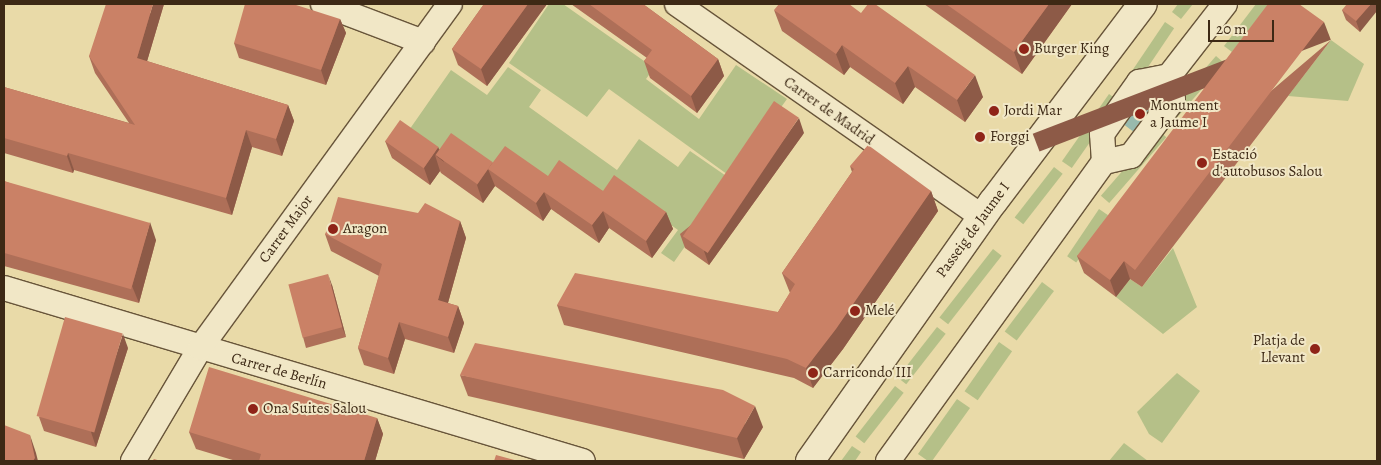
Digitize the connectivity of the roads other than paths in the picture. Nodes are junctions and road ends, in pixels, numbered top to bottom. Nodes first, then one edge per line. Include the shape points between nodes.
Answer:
1 (323, 4) edge
2 (450, 4) edge
3 (677, 4) edge
4 (1143, 4) edge
5 (1225, 4) edge
6 (423, 42) junction
7 (1169, 76) junction
8 (1104, 162) junction
9 (982, 217) junction
10 (4, 288) edge
11 (200, 348) junction
12 (133, 461) edge
13 (584, 461) edge
14 (810, 461) edge
15 (888, 461) edge

1 - 6 street
2 - 6 street, Carrer Major
3 - 9 street, Carrer de Madrid
4 - 9 street, Passeig de Jaume I
5 - 7 street
6 - 11 street, Carrer Major
7 - 8 street via 1173,100 1131,156
7 - 8 street via 1140,82 1102,134
8 - 15 street
9 - 14 street, Passeig de Jaume I
10 - 11 street, Carrer de Berlín
11 - 12 street, Carrer Major
11 - 13 street, Carrer de Berlín

